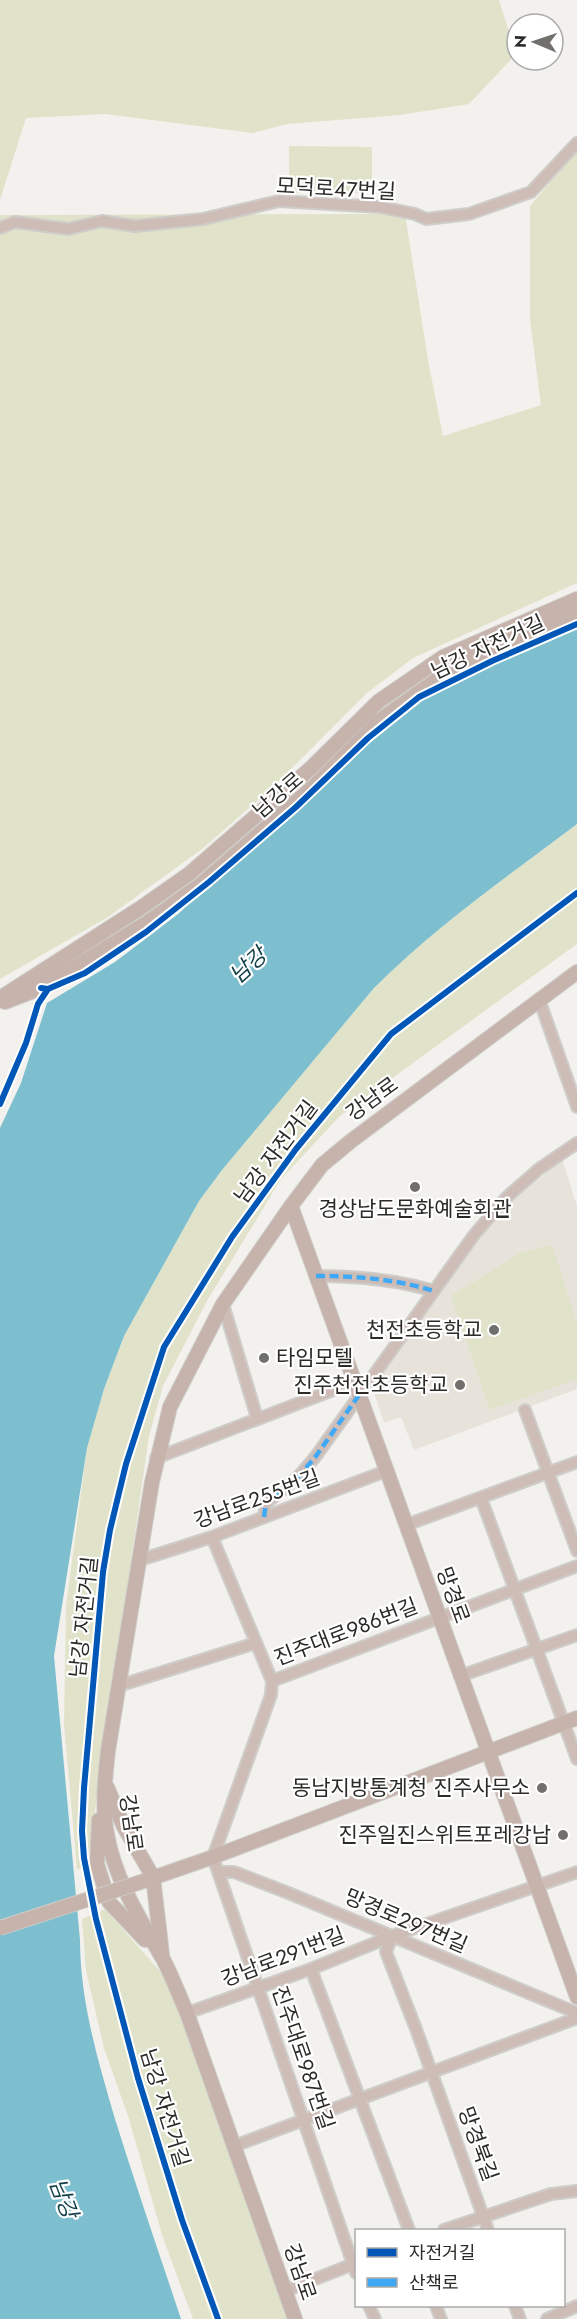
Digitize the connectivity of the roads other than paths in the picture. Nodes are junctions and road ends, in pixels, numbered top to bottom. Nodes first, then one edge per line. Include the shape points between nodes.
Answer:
1 (577, 143) edge
2 (0, 228) edge
3 (577, 599) edge
4 (577, 613) edge
5 (577, 972) edge
6 (0, 998) edge
7 (539, 999) junction
8 (0, 1004) edge
9 (577, 1107) edge
10 (577, 1143) edge
11 (291, 1206) junction
12 (316, 1276) junction
13 (434, 1291) junction
14 (223, 1304) junction
15 (357, 1388) junction
16 (525, 1410) dead end
17 (257, 1418) junction
18 (156, 1458) junction
19 (577, 1462) edge
20 (386, 1471) junction
21 (548, 1473) junction
22 (481, 1498) junction
23 (264, 1517) junction
24 (406, 1525) junction
25 (212, 1536) junction
26 (577, 1551) edge
27 (140, 1560) junction
28 (577, 1566) edge
29 (514, 1591) junction
30 (439, 1617) junction
31 (577, 1635) edge
32 (256, 1643) junction
33 (536, 1650) junction
34 (460, 1676) junction
35 (272, 1681) junction
36 (118, 1686) junction
37 (570, 1721) edge
38 (487, 1752) junction
39 (577, 1759) edge
40 (105, 1782) junction
41 (213, 1857) junction
42 (219, 1872) junction
43 (577, 1872) edge
44 (153, 1877) junction
45 (537, 1887) junction
46 (0, 1928) edge
47 (392, 1936) junction
48 (163, 1959) junction
49 (311, 1969) junction
50 (257, 1989) junction
51 (577, 1997) edge
52 (187, 2013) junction
53 (577, 2013) edge
54 (577, 2018) edge
55 (430, 2071) junction
56 (359, 2098) junction
57 (304, 2120) junction
58 (234, 2145) junction
59 (577, 2191) edge
60 (483, 2217) junction
61 (409, 2229) edge
62 (447, 2229) edge
63 (489, 2229) edge
64 (355, 2267) edge
65 (285, 2291) junction
66 (577, 2306) edge
67 (295, 2319) edge
68 (547, 2319) edge

1 - 2 street, 모덕로47번길 via 531,192 469,214 426,219 380,207 279,201 203,219 135,226 102,221 68,230 15,222
3 - 6 street, 남강로 via 443,657 379,701 310,768 189,874
4 - 8 street, 남강로 via 453,668 380,720 314,786 200,885 41,988
5 - 7 street, 강남로
7 - 9 street
7 - 11 street, 강남로 via 322,1165
10 - 13 street via 507,1197
11 - 12 street, 망경로
11 - 14 street, 강남로
12 - 13 street via 373,1278
12 - 15 street, 망경로
13 - 15 street
14 - 17 street
14 - 18 street, 강남로 via 170,1407
15 - 17 street
15 - 20 street, 망경로
15 - 23 street via 316,1456 266,1503
16 - 21 street
17 - 18 street
18 - 27 street, 강남로
19 - 21 street
20 - 23 street, 강남로255번길
20 - 24 street, 망경로
21 - 22 street
21 - 26 street
22 - 24 street
22 - 29 street
23 - 25 street, 강남로255번길
24 - 30 street, 망경로
25 - 27 street, 강남로255번길
25 - 32 street
27 - 36 street, 강남로
28 - 29 street, 진주대로986번길
29 - 30 street, 진주대로986번길
29 - 33 street
30 - 34 street, 망경로
30 - 35 street, 진주대로986번길
31 - 33 street
32 - 35 street
32 - 36 street
33 - 34 street
33 - 37 street
34 - 38 street, 망경로
35 - 41 street, 진주대로986번길
36 - 40 street, 강남로
37 - 38 street
37 - 39 street
38 - 41 street
38 - 45 street, 망경로
40 - 44 street via 124,1827
40 - 48 street, 강남로 via 106,1833 114,1863 129,1899
40 - 48 street via 100,1796 97,1864 109,1902
41 - 42 street, 진주대로987번길
41 - 44 street
42 - 47 street, 망경로297번길 via 234,1872
42 - 50 street, 진주대로987번길
43 - 45 street, 강남로291번길
44 - 46 street, bridge
44 - 48 street
45 - 47 street, 강남로291번길
45 - 51 street, 망경로
47 - 49 street, 강남로291번길
47 - 53 street, 망경로297번길
47 - 55 street via 386,1952
48 - 52 street, 강남로
49 - 50 street, 강남로291번길
49 - 56 street
50 - 52 street, 강남로291번길
50 - 57 street, 진주대로987번길
52 - 58 street, 강남로
54 - 55 street
55 - 56 street
55 - 60 street, 망경북길
56 - 57 street
56 - 61 street
57 - 58 street
57 - 64 street, 진주대로987번길
58 - 65 street, 강남로
59 - 60 street via 551,2194
60 - 62 street
60 - 63 street, 망경북길
64 - 65 street
65 - 67 street, 강남로
66 - 68 street

